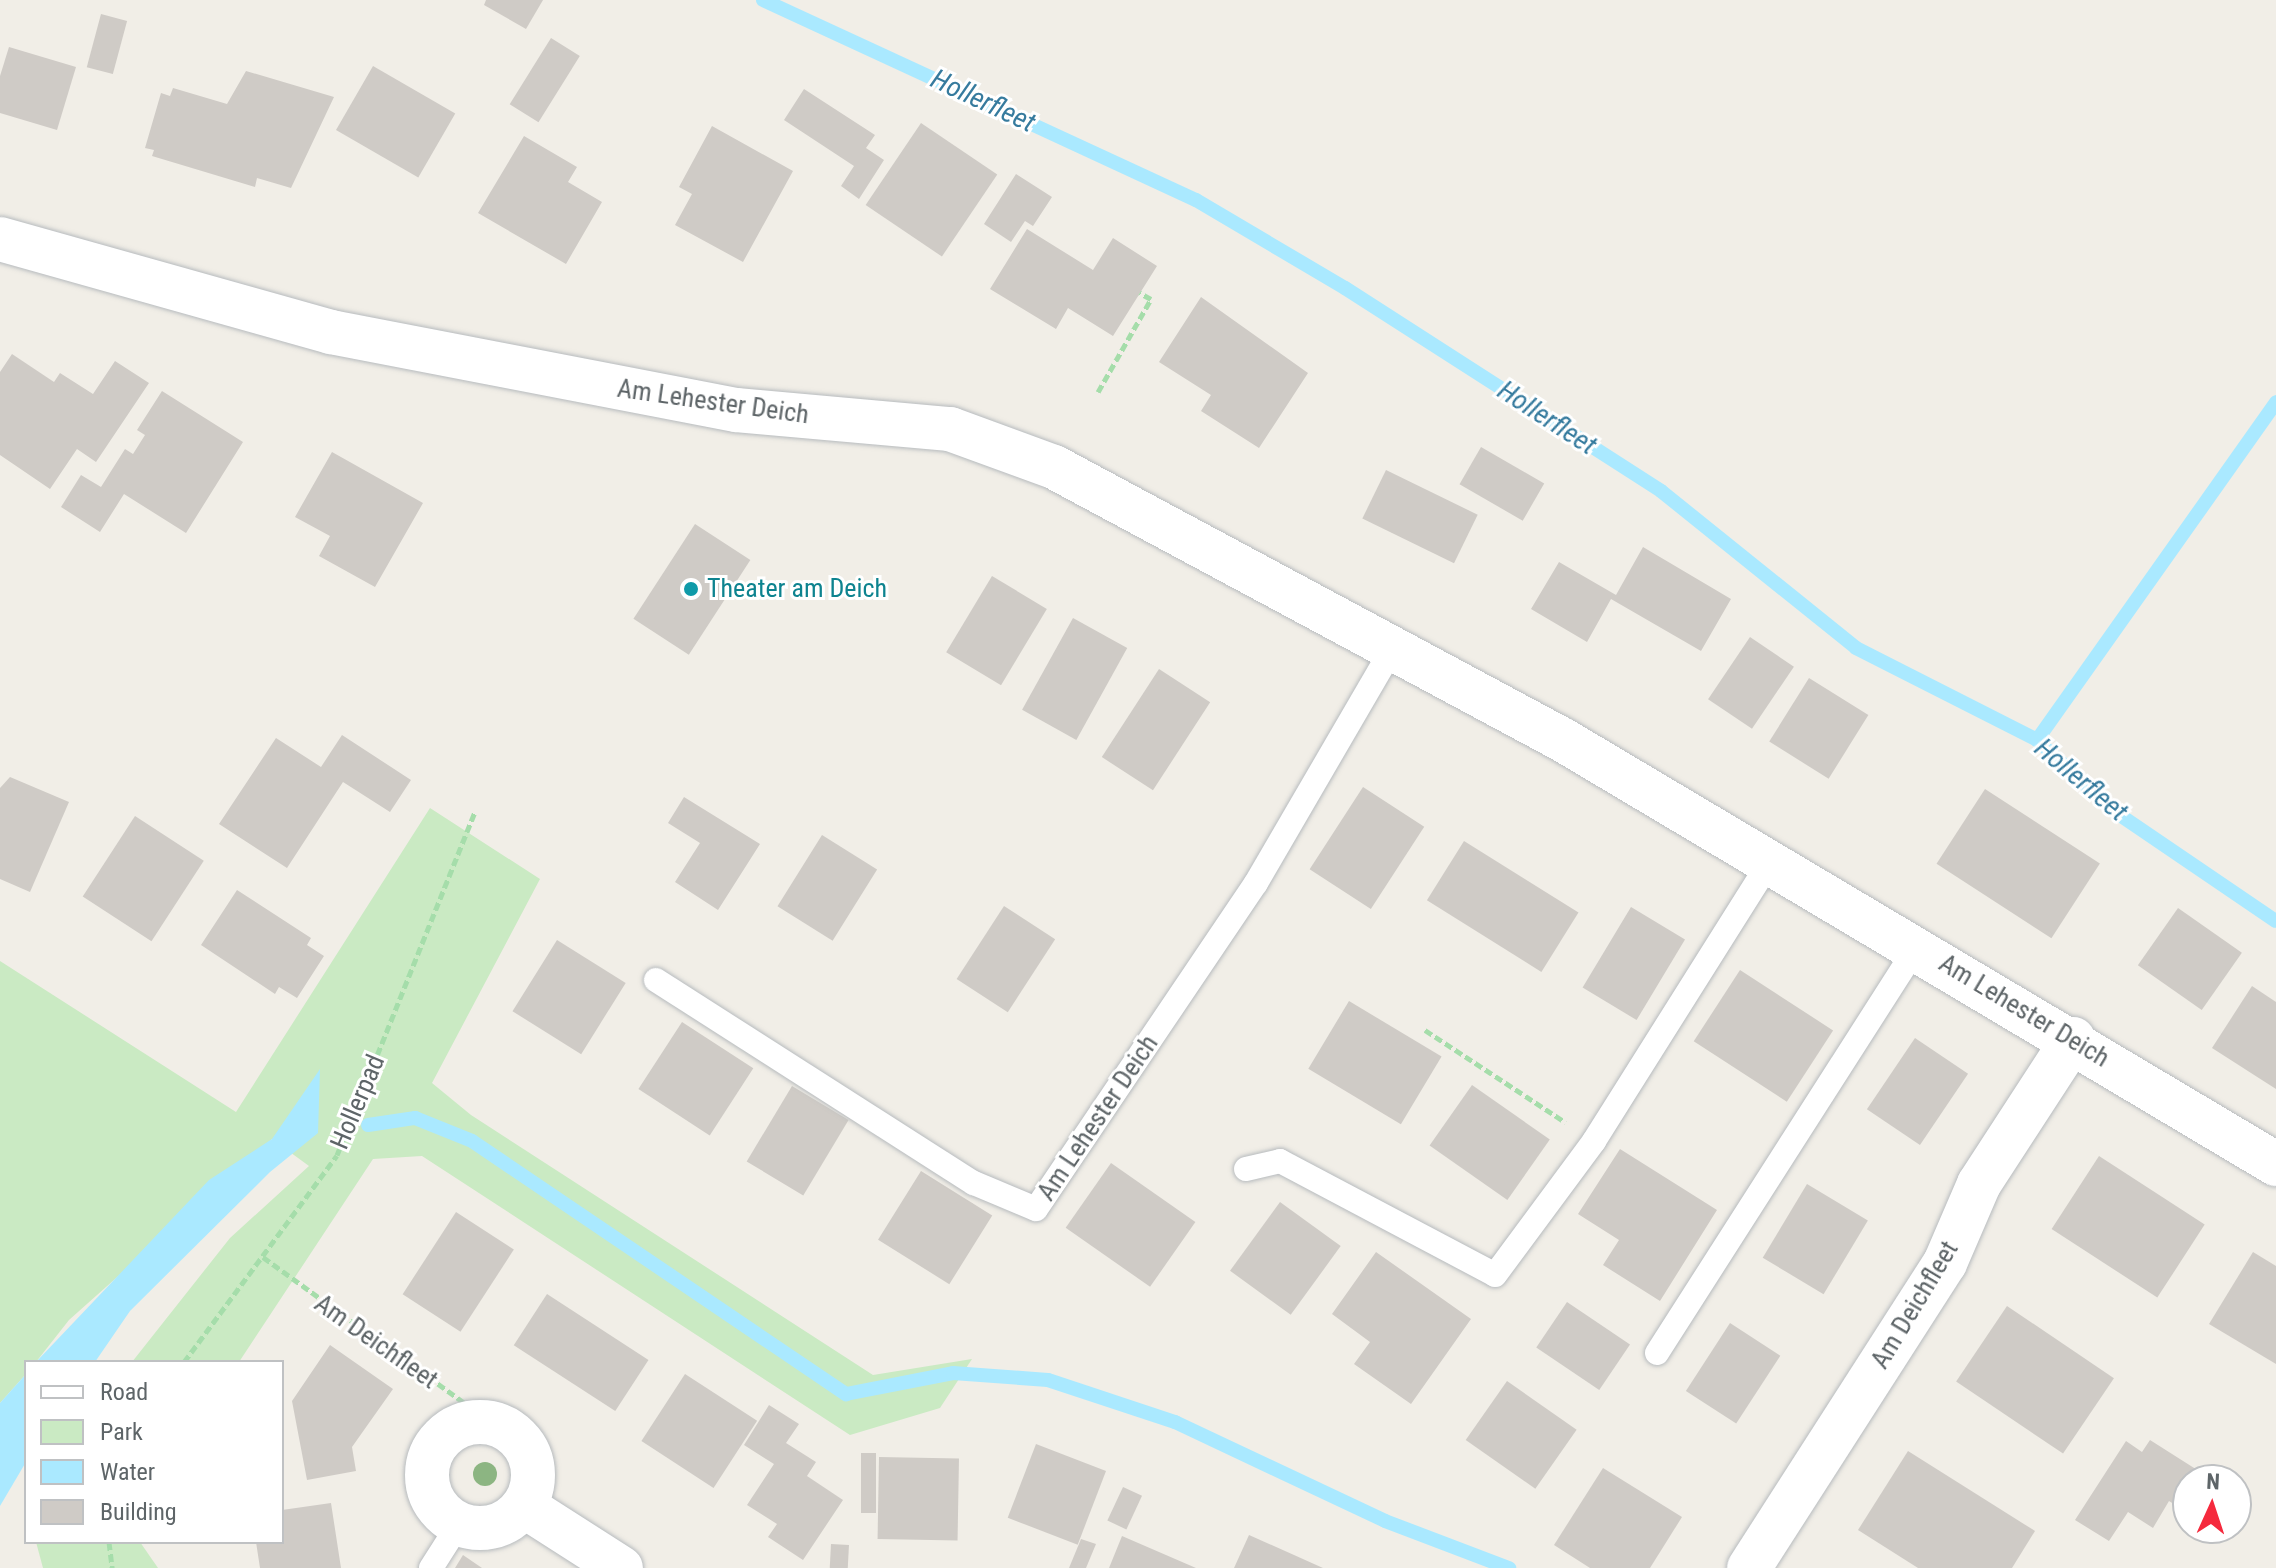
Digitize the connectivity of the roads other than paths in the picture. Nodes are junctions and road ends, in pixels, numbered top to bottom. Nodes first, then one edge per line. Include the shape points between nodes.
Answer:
1 (0, 239) edge
2 (1392, 649) junction
3 (1770, 862) junction
4 (1917, 947) junction
5 (656, 980) dead end
6 (2073, 1039) junction
7 (2276, 1164) edge
8 (1246, 1169) dead end
9 (1657, 1353) dead end
10 (524, 1506) junction
11 (459, 1524) junction
12 (431, 1568) edge
13 (621, 1568) edge
14 (1749, 1568) edge

1 - 2 street, Am Lehester Deich via 331,332 560,379 736,410 950,429 1054,467
2 - 3 street, Am Lehester Deich
2 - 5 lane, Am Lehester Deich via 1256,883 1036,1209 974,1183
3 - 4 street, Am Lehester Deich
3 - 8 lane via 1594,1141 1495,1275 1280,1161
4 - 6 street, Am Lehester Deich
4 - 9 lane
6 - 7 street, Am Lehester Deich
6 - 14 street, Am Deichfleet via 1979,1184 1945,1263
10 - 11 street via 495,1526
10 - 11 street via 534,1472 530,1456 508,1429 492,1423 453,1428 428,1459 431,1497
10 - 13 street
11 - 12 lane

